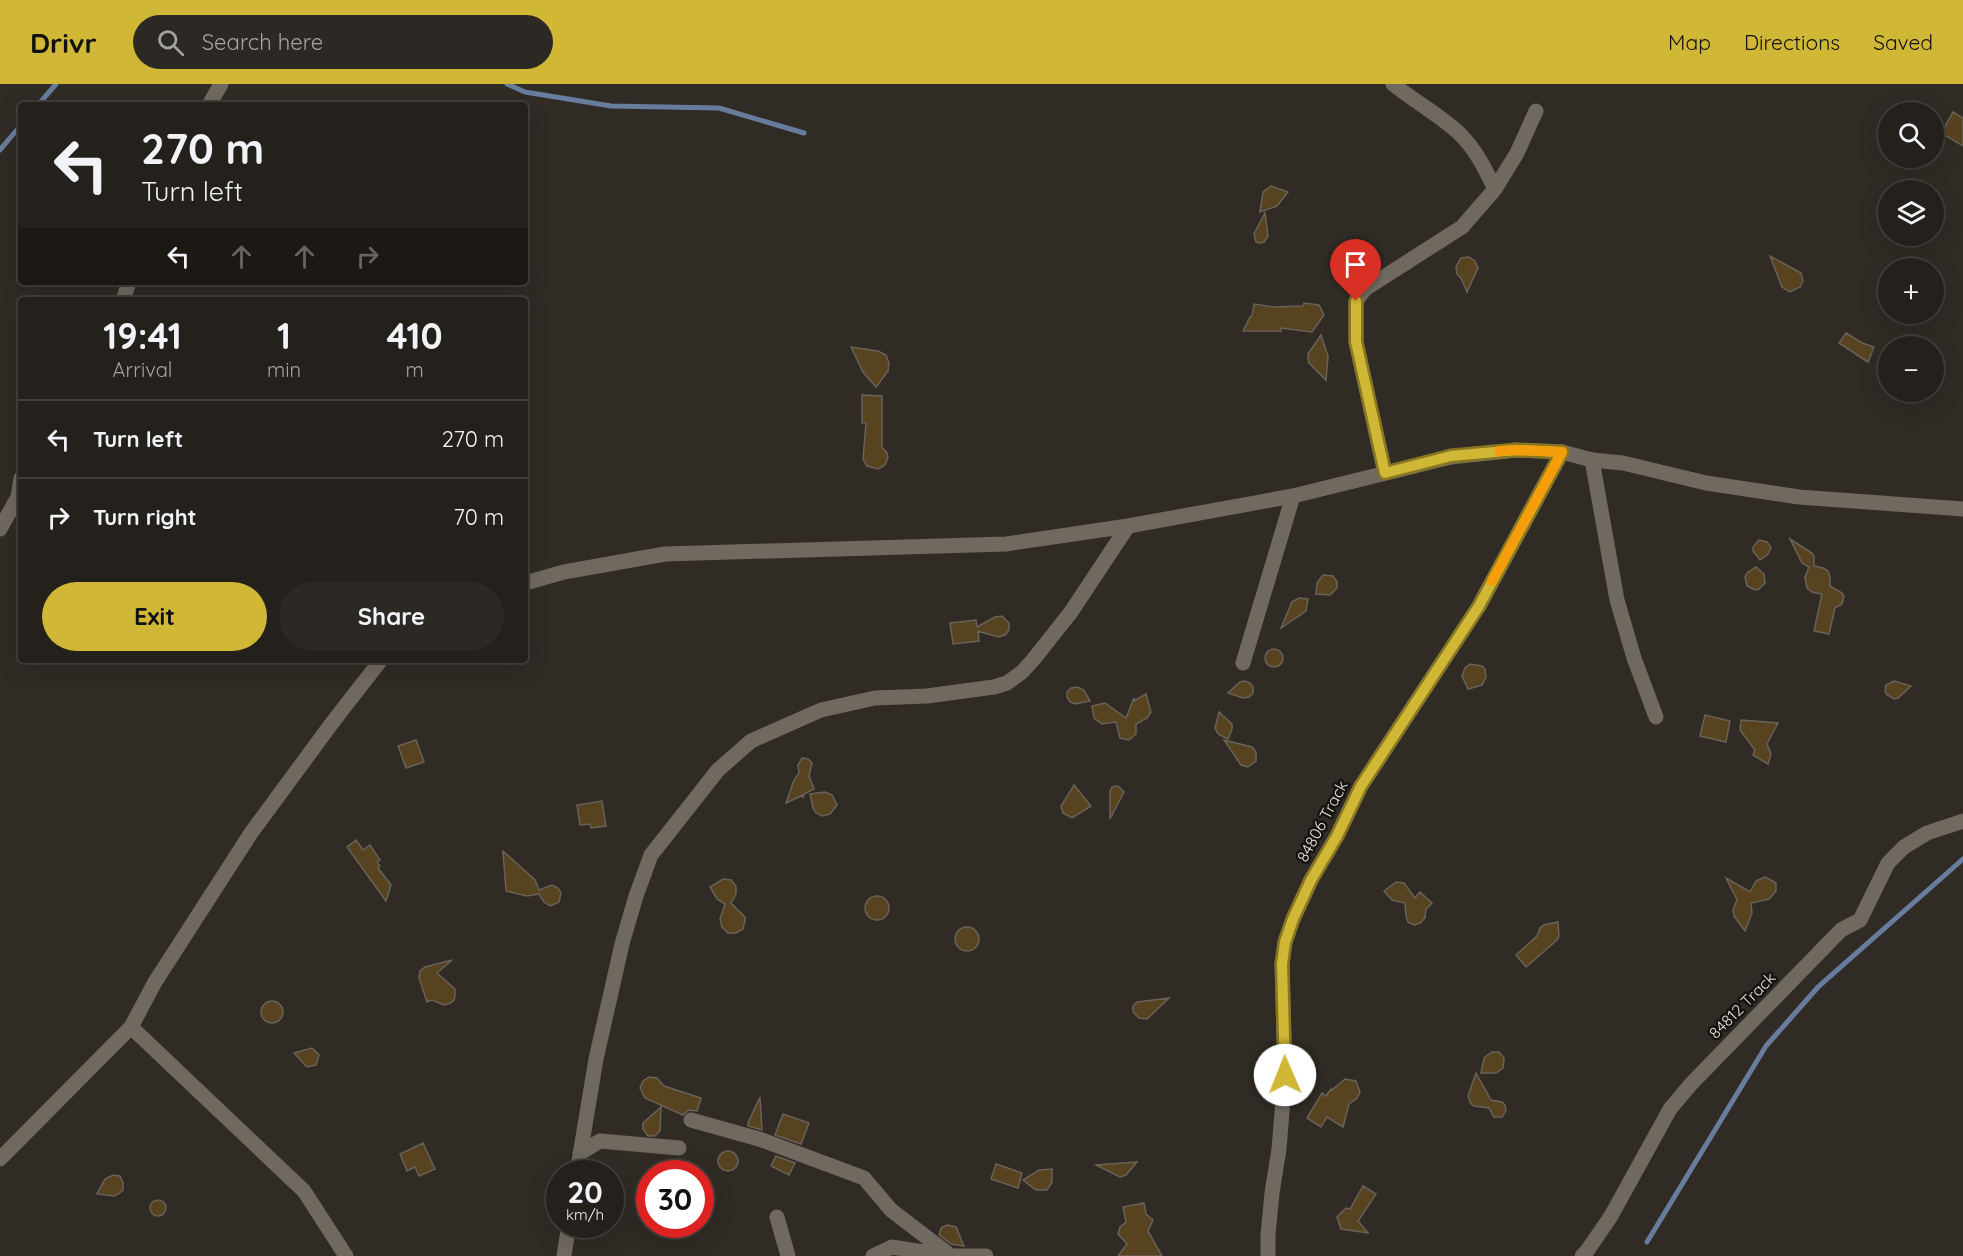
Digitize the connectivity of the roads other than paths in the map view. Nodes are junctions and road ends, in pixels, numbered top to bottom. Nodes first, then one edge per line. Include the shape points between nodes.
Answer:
1 (221, 84) edge
2 (1393, 84) edge
3 (211, 102) edge
4 (1536, 111) dead end
5 (1495, 189) junction
6 (1562, 452) junction
7 (1592, 460) junction
8 (1385, 473) junction
9 (1293, 496) junction
10 (18, 497) edge
11 (1963, 508) edge
12 (1128, 526) junction
13 (0, 529) edge
14 (528, 582) edge
15 (379, 663) edge
16 (1243, 663) dead end
17 (1656, 717) dead end
18 (1963, 821) edge
19 (131, 1027) junction
20 (691, 1120) dead end
21 (680, 1148) dead end
22 (580, 1154) junction
23 (0, 1159) edge
24 (579, 1160) edge
25 (777, 1217) dead end
26 (567, 1238) edge
27 (346, 1256) edge
28 (564, 1256) edge
29 (788, 1256) edge
30 (873, 1256) edge
31 (951, 1256) edge
32 (986, 1256) edge
33 (1268, 1256) edge
34 (1582, 1256) edge

1 - 3 street
2 - 5 street via 1461,135 1481,161
4 - 5 street
5 - 8 street via 1462,227 1365,289 1356,301 1356,342
6 - 7 street
6 - 8 street via 1516,450 1451,456
6 - 33 street, 84806 Track via 1479,606 1361,786 1293,919 1282,964 1285,1075
7 - 11 street via 1799,497
7 - 17 street via 1617,600
8 - 9 street
9 - 12 street
9 - 16 street
10 - 13 street
12 - 14 street via 1006,544 665,554
12 - 22 street via 1071,612 1033,660 1007,683 927,696 875,698 821,710 752,741 718,770 651,855 636,896 596,1059
15 - 19 street via 252,833 155,982
18 - 34 street, 84812 Track via 1927,833 1904,847 1888,863 1860,920 1841,930 1691,1084 1670,1109 1611,1216
19 - 23 street
19 - 27 street via 304,1191
20 - 31 street via 759,1138 864,1178 891,1210
21 - 22 street via 600,1141
22 - 24 street
25 - 29 street
26 - 28 street
30 - 31 street via 892,1247
31 - 32 street

